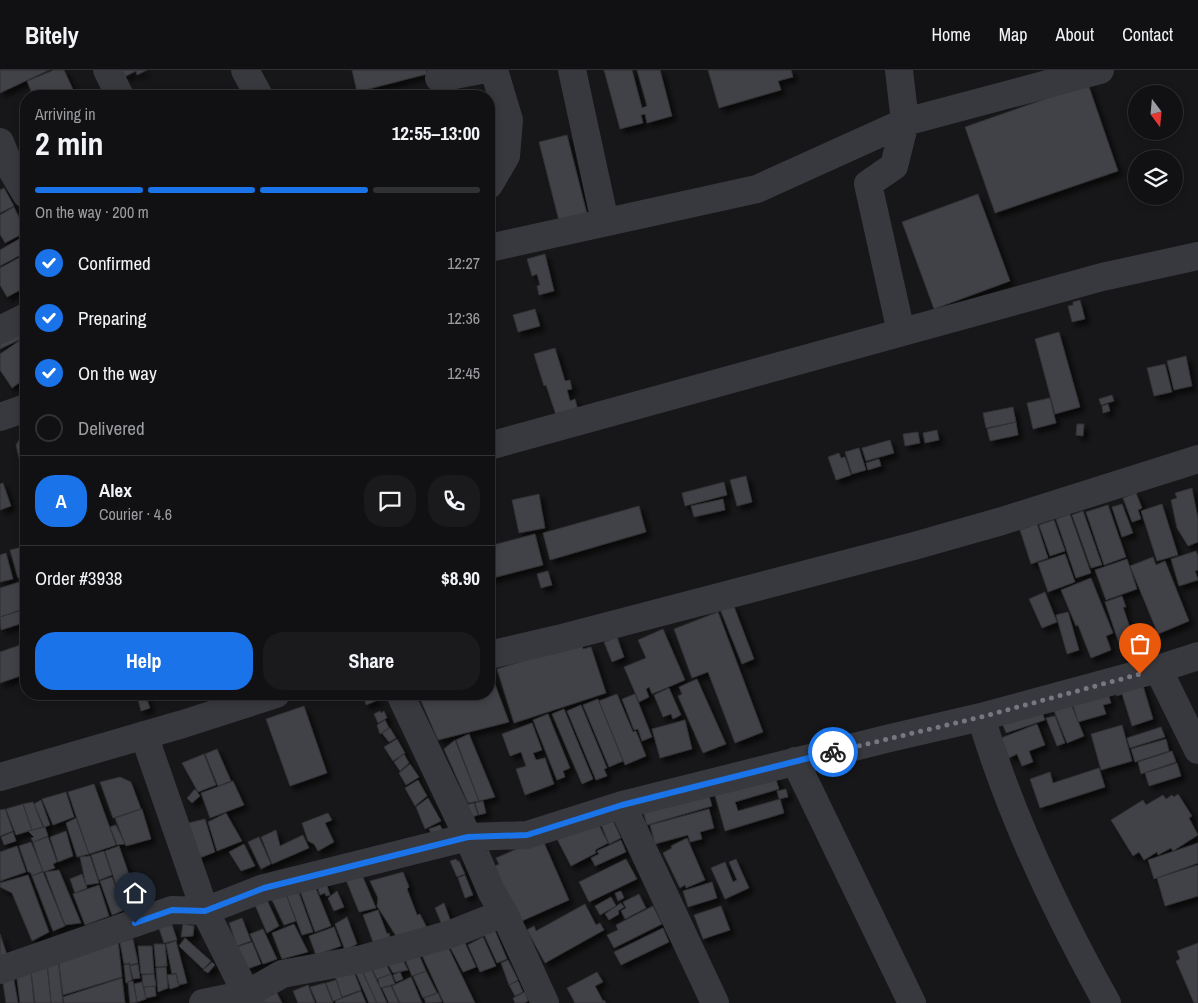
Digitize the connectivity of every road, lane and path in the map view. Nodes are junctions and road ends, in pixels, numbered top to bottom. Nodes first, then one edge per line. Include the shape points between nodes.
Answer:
1 (107, 70) edge
2 (245, 70) edge
3 (482, 70) edge
4 (494, 70) edge
5 (572, 70) edge
6 (899, 70) edge
7 (1100, 70) edge
8 (439, 78) dead end
9 (117, 90) edge
10 (256, 90) edge
11 (905, 122) junction
12 (0, 142) edge
13 (495, 175) edge
14 (20, 184) edge
15 (605, 222) junction
16 (495, 247) edge
17 (1198, 256) edge
18 (20, 320) edge
19 (0, 330) edge
20 (901, 332) junction
21 (20, 410) edge
22 (0, 417) edge
23 (495, 444) edge
24 (1198, 459) edge
25 (495, 654) edge
26 (1198, 656) edge
27 (1158, 669) junction
28 (257, 700) edge
29 (403, 700) edge
30 (981, 717) junction
31 (144, 735) junction
32 (1198, 750) edge
33 (795, 761) junction
34 (0, 776) edge
35 (622, 805) junction
36 (468, 837) junction
37 (205, 911) junction
38 (504, 913) junction
39 (0, 970) edge
40 (249, 998) edge
41 (203, 1003) edge
42 (545, 1003) edge
43 (715, 1003) edge
44 (912, 1003) edge
45 (1107, 1003) edge

1 - 9 street
2 - 10 street
3 - 8 street
4 - 13 street via 509,120 506,156
5 - 15 street
6 - 11 street
7 - 11 street
11 - 15 street via 757,189
11 - 20 street via 894,166 868,184
12 - 14 street
15 - 16 street
17 - 20 street via 1102,277
18 - 19 street
20 - 23 street
21 - 22 street
24 - 25 street via 914,546
26 - 27 street
27 - 30 street
27 - 32 street
28 - 31 street
29 - 36 street
30 - 33 street
30 - 45 street via 1022,831 1071,938
31 - 34 street
31 - 37 street
33 - 35 street
33 - 44 street
35 - 36 street via 527,835
35 - 43 street
36 - 37 street via 264,888
36 - 38 street
37 - 39 street via 172,910
37 - 40 street
38 - 40 street via 451,934 362,959 282,974
38 - 42 street
40 - 41 street

